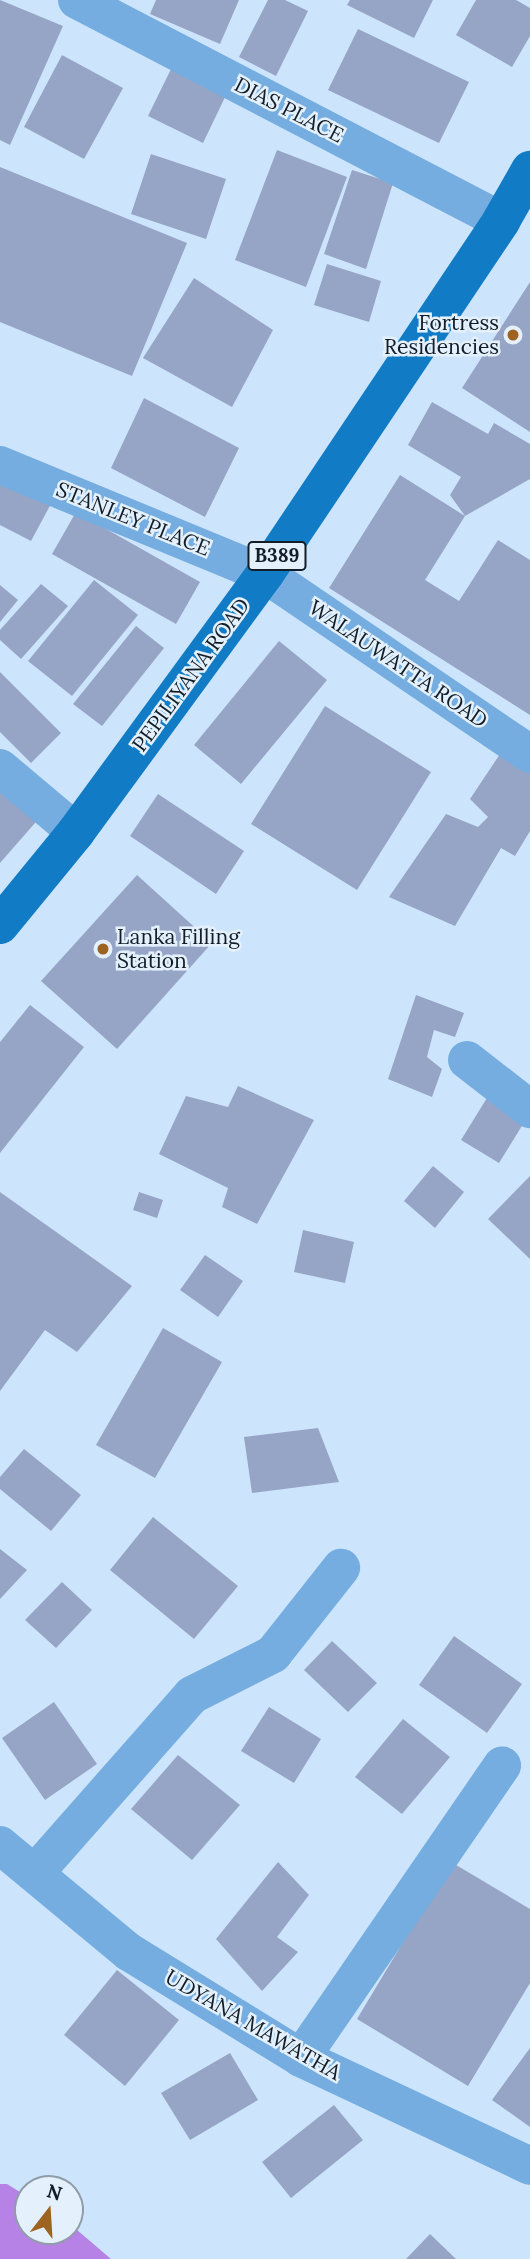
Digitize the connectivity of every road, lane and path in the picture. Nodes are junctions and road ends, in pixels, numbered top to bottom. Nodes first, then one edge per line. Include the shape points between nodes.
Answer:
1 (77, 0) edge
2 (530, 170) edge
3 (502, 220) junction
4 (0, 465) edge
5 (265, 573) junction
6 (530, 754) edge
7 (0, 768) edge
8 (76, 832) junction
9 (0, 925) edge
10 (467, 1060) dead end
11 (530, 1109) edge
12 (341, 1568) dead end
13 (502, 1765) dead end
14 (0, 1845) edge
15 (35, 1873) junction
16 (301, 2058) junction
17 (530, 2165) edge

1 - 3 street, DIAS PLACE
2 - 3 main road, PEPILIYANA ROAD / B389
3 - 5 main road, PEPILIYANA ROAD / B389
4 - 5 street, STANLEY PLACE
5 - 6 street, WALAUWATTA ROAD
5 - 8 main road, PEPILIYANA ROAD / B389
7 - 8 street
8 - 9 main road, PEPILIYANA ROAD / B389
10 - 11 street
12 - 15 street via 273,1654 192,1695
13 - 16 street
14 - 15 street, UDYANA MAWATHA
15 - 16 street, UDYANA MAWATHA via 129,1952
16 - 17 street, UDYANA MAWATHA

